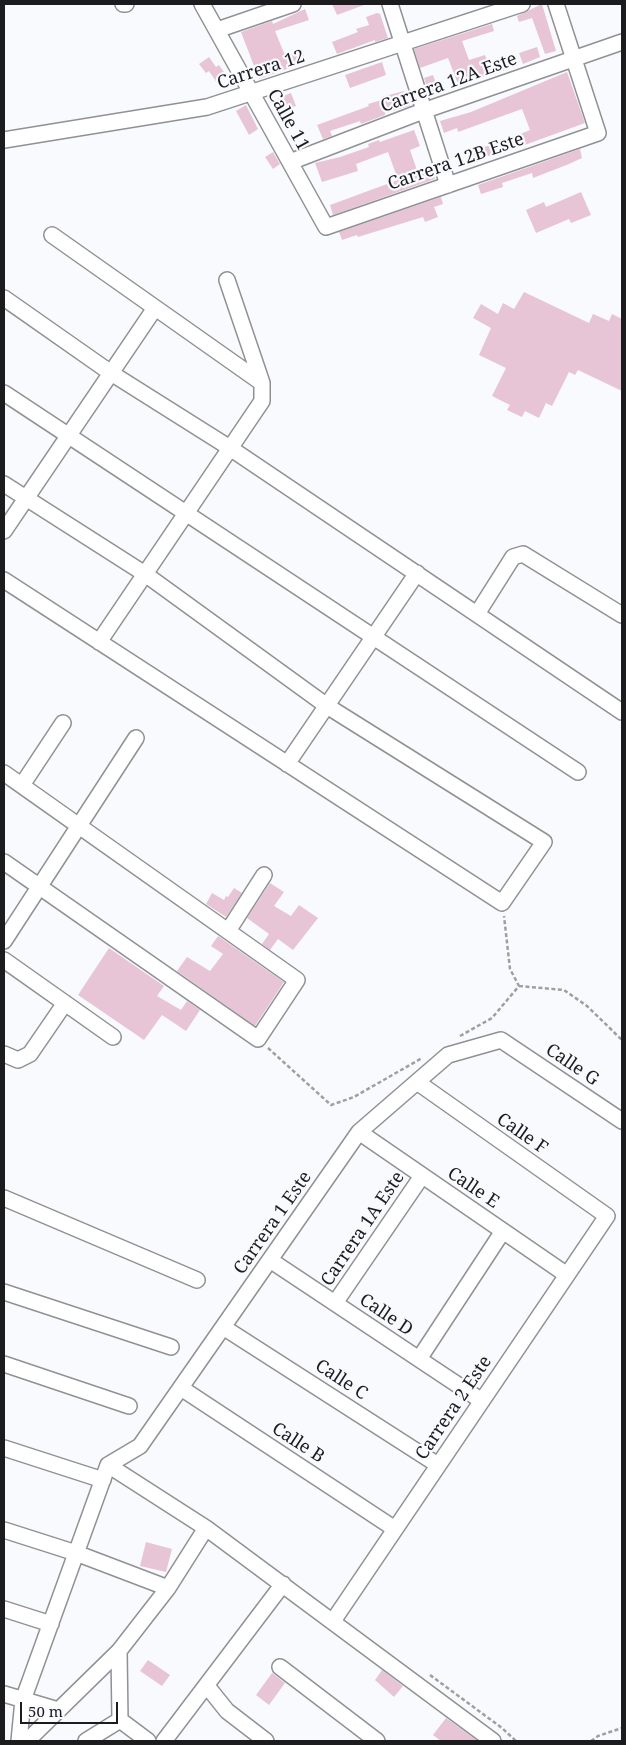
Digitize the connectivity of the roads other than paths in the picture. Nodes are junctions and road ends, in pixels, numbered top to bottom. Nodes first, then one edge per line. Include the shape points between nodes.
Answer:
1 (202, 4) edge
2 (390, 4) edge
3 (522, 4) edge
4 (556, 4) edge
5 (283, 5) edge
6 (217, 30) junction
7 (622, 42) edge
8 (402, 44) junction
9 (574, 59) junction
10 (252, 93) junction
11 (423, 111) junction
12 (4, 140) edge
13 (290, 162) junction
14 (448, 185) junction
15 (326, 227) joint
16 (52, 235) dead end
17 (227, 280) dead end
18 (4, 298) edge
19 (155, 308) junction
20 (111, 373) junction
21 (262, 383) junction
22 (4, 393) edge
23 (68, 436) junction
24 (230, 448) junction
25 (4, 484) edge
26 (26, 498) junction
27 (186, 513) junction
28 (4, 531) edge
29 (145, 574) junction
30 (417, 574) junction
31 (4, 580) edge
32 (477, 614) junction
33 (622, 615) edge
34 (374, 637) junction
35 (99, 642) junction
36 (328, 706) junction
37 (622, 712) edge
38 (63, 724) dead end
39 (136, 738) dead end
40 (287, 764) junction
41 (578, 772) dead end
42 (4, 773) edge
43 (22, 786) junction
44 (80, 827) junction
45 (4, 862) edge
46 (264, 875) dead end
47 (39, 887) junction
48 (228, 931) junction
49 (4, 941) edge
50 (4, 960) edge
51 (65, 1003) junction
52 (113, 1037) dead end
53 (501, 1040) joint
54 (4, 1054) edge
55 (417, 1082) junction
56 (622, 1121) edge
57 (359, 1132) junction
58 (422, 1176) junction
59 (4, 1198) edge
60 (607, 1216) joint
61 (503, 1231) junction
62 (270, 1260) junction
63 (567, 1275) junction
64 (197, 1280) dead end
65 (4, 1292) edge
66 (335, 1304) junction
67 (223, 1327) junction
68 (171, 1347) dead end
69 (420, 1359) junction
70 (4, 1364) edge
71 (181, 1388) junction
72 (482, 1401) junction
73 (129, 1406) dead end
74 (4, 1448) edge
75 (108, 1465) junction
76 (438, 1465) junction
77 (103, 1480) junction
78 (206, 1528) junction
79 (395, 1529) junction
80 (4, 1530) edge
81 (76, 1554) junction
82 (283, 1584) junction
83 (168, 1588) junction
84 (4, 1609) edge
85 (333, 1621) junction
86 (51, 1624) junction
87 (119, 1651) junction
88 (280, 1667) dead end
89 (207, 1686) junction
90 (4, 1694) edge
91 (23, 1700) junction
92 (58, 1710) junction
93 (120, 1720) junction
94 (19, 1741) edge
95 (27, 1741) edge
96 (88, 1741) edge
97 (148, 1741) edge
98 (164, 1741) edge
99 (266, 1741) edge
100 (377, 1741) edge
101 (492, 1741) edge

1 - 6 street, Calle 11
2 - 8 street
3 - 8 street, Carrera 12
4 - 9 street
5 - 6 street
6 - 10 street, Calle 11
7 - 9 street, Carrera 12A Este
8 - 10 street, Carrera 12
8 - 11 street
9 - 11 street, Carrera 12A Este
9 - 14 street, Carrera 12B Este via 598,133
10 - 12 street, Carrera 12 via 207,107
10 - 13 street, Calle 11
11 - 13 street, Carrera 12A Este
11 - 14 street
13 - 15 street, Calle 11
14 - 15 street, Carrera 12B Este
16 - 19 street
17 - 21 street
18 - 20 street
19 - 20 street
19 - 21 street
20 - 23 street
20 - 24 street
21 - 24 street via 262,400
22 - 23 street
23 - 26 street
23 - 27 street
24 - 27 street
24 - 30 street
25 - 26 street
26 - 28 street
26 - 29 street
27 - 29 street
27 - 34 street
29 - 35 street
29 - 36 street
30 - 32 street
30 - 34 street
31 - 35 street
32 - 33 street via 513,556 523,554
32 - 37 street
34 - 36 street
34 - 41 street
35 - 40 street
36 - 40 street
36 - 40 street via 544,842 502,903
38 - 43 street
39 - 44 street
42 - 43 street
43 - 44 street
44 - 47 street
44 - 48 street
45 - 47 street
46 - 48 street
47 - 48 street via 258,1039 297,980
47 - 49 street
50 - 51 street
51 - 52 street
51 - 54 street via 30,1054 18,1060
53 - 55 street, Carrera 1 Este via 448,1055
53 - 56 street, Calle G
55 - 57 street, Carrera 1 Este
55 - 60 street, Calle F
57 - 58 street, Calle E
57 - 62 street, Carrera 1 Este
58 - 61 street, Calle E
58 - 66 street, Carrera 1A Este
59 - 64 street
60 - 63 street, Carrera 2 Este
61 - 63 street, Calle E
61 - 69 street
62 - 66 street, Calle D
62 - 67 street, Carrera 1 Este
63 - 72 street, Carrera 2 Este
65 - 68 street
66 - 69 street, Calle D
67 - 71 street, Carrera 1 Este
67 - 76 street, Calle C
69 - 72 street, Calle D
70 - 73 street
71 - 75 street, Carrera 1 Este via 140,1446
71 - 79 street, Calle B
72 - 76 street, Carrera 2 Este
74 - 77 street
75 - 77 street
75 - 78 street
76 - 79 street, Carrera 2 Este
77 - 81 street
78 - 82 street
78 - 83 street
79 - 85 street, Carrera 2 Este
80 - 81 street
81 - 83 street
81 - 86 street
82 - 85 street
82 - 89 street
83 - 87 street
84 - 86 street
85 - 101 street
86 - 91 street
87 - 92 street
87 - 93 street
88 - 100 street
89 - 98 street
89 - 99 street via 227,1711
90 - 91 street
91 - 92 street
91 - 94 street
92 - 95 street
93 - 96 street
93 - 97 street

